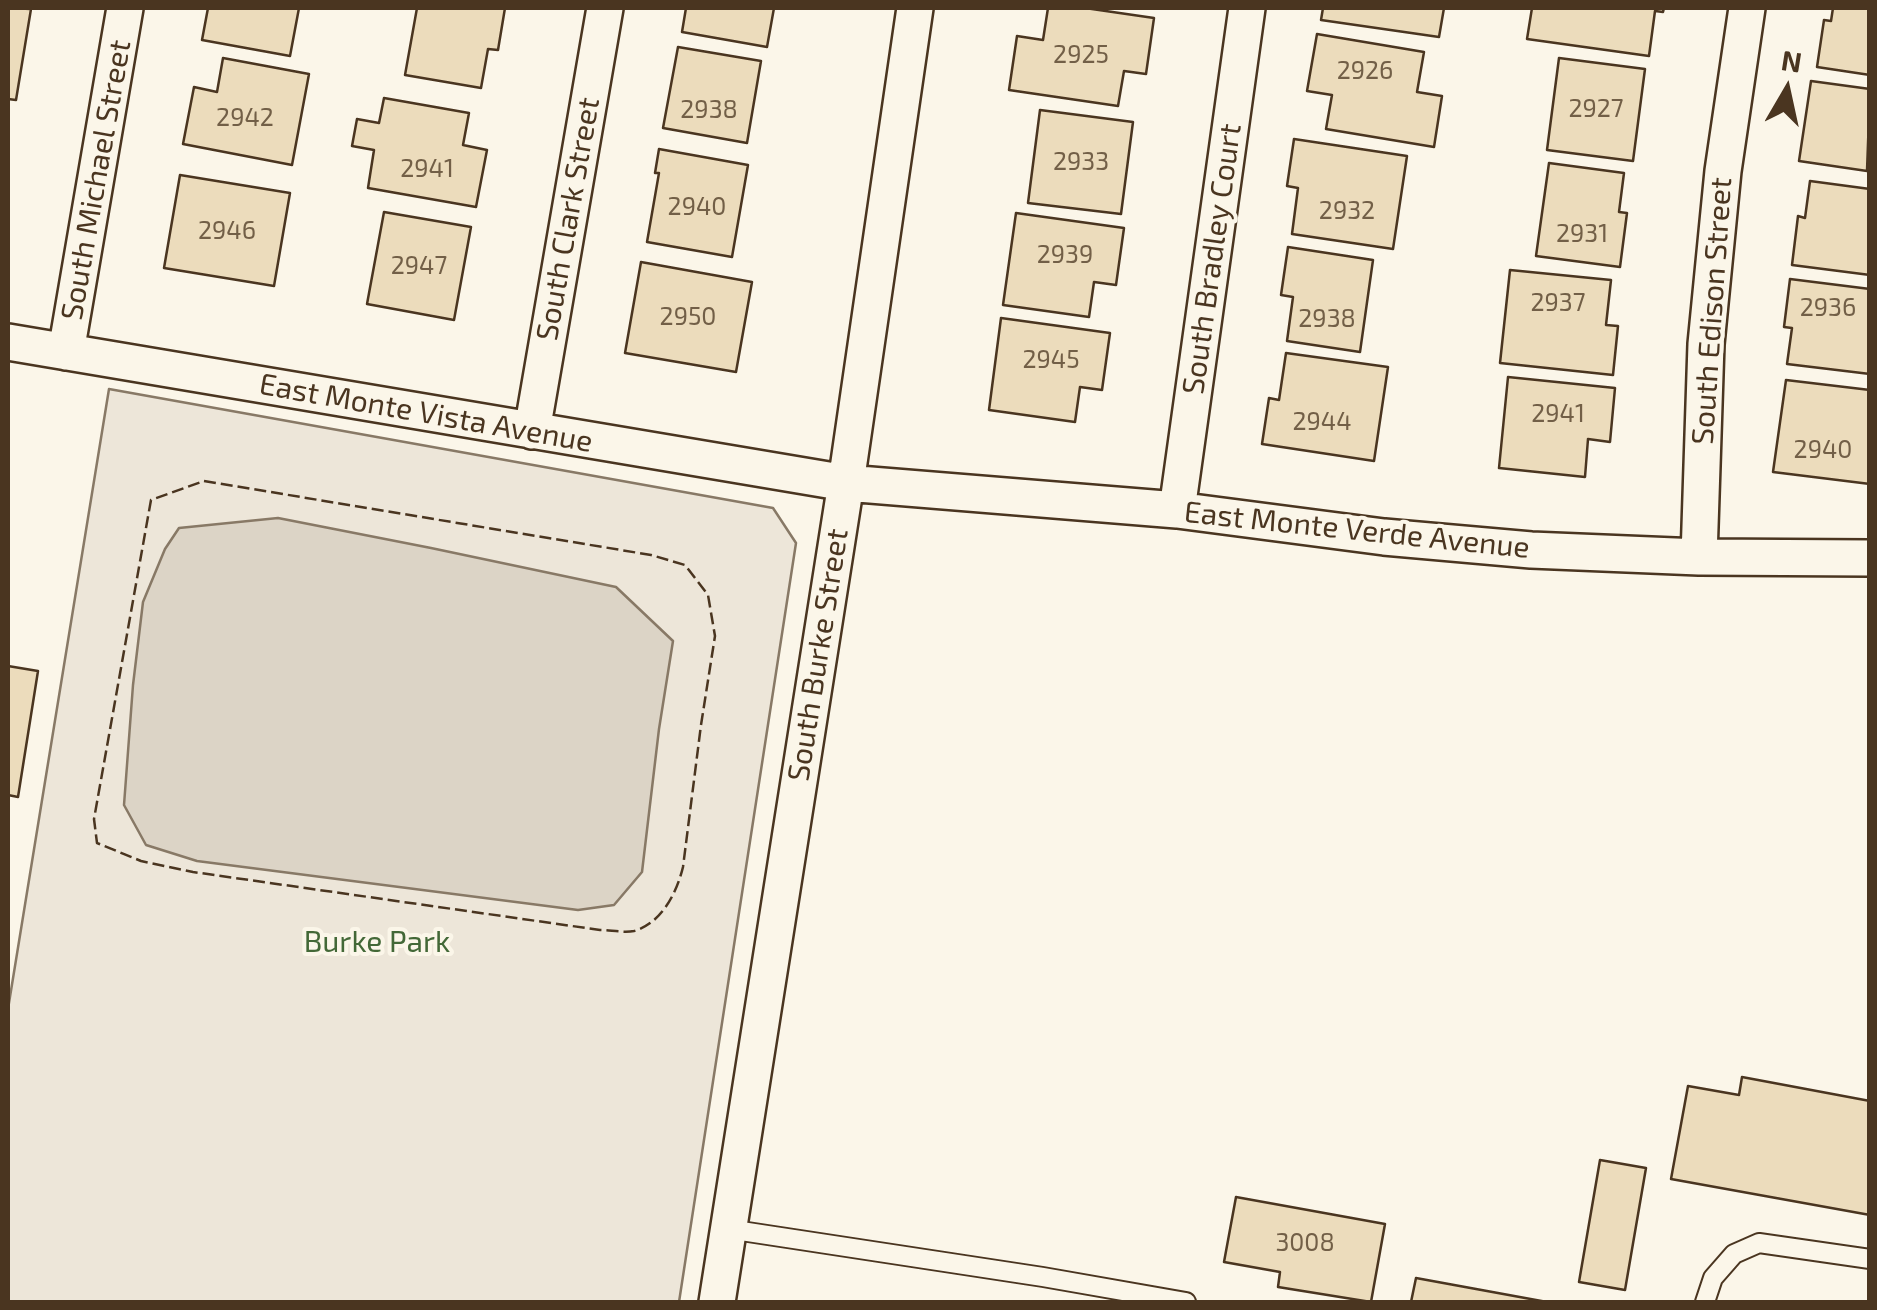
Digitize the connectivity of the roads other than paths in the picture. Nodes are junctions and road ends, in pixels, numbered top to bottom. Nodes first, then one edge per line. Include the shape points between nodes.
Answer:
1 (125, 8) edge
2 (605, 8) edge
3 (915, 8) edge
4 (1247, 8) edge
5 (1747, 8) edge
6 (8, 342) edge
7 (66, 352) junction
8 (532, 431) junction
9 (846, 482) junction
10 (1176, 510) junction
11 (1699, 557) junction
12 (1870, 558) edge
13 (728, 1229) junction
14 (1870, 1259) edge
15 (717, 1302) edge
16 (1186, 1302) edge
17 (1704, 1302) edge

1 - 7 street, South Michael Street
2 - 8 street, South Clark Street
3 - 9 street, South Burke Street
4 - 10 street, South Bradley Court
5 - 11 street, South Edison Street via 1722,171 1706,344
6 - 7 street, East Monte Vista Avenue
7 - 8 street, East Monte Vista Avenue
8 - 9 street, East Monte Vista Avenue
9 - 10 street, East Monte Verde Avenue
9 - 13 street, South Burke Street
10 - 11 street, East Monte Verde Avenue via 1512,548
11 - 12 street, East Monte Verde Avenue
13 - 15 street, South Burke Street
13 - 16 lane
14 - 17 lane via 1758,1243 1734,1254 1712,1278

